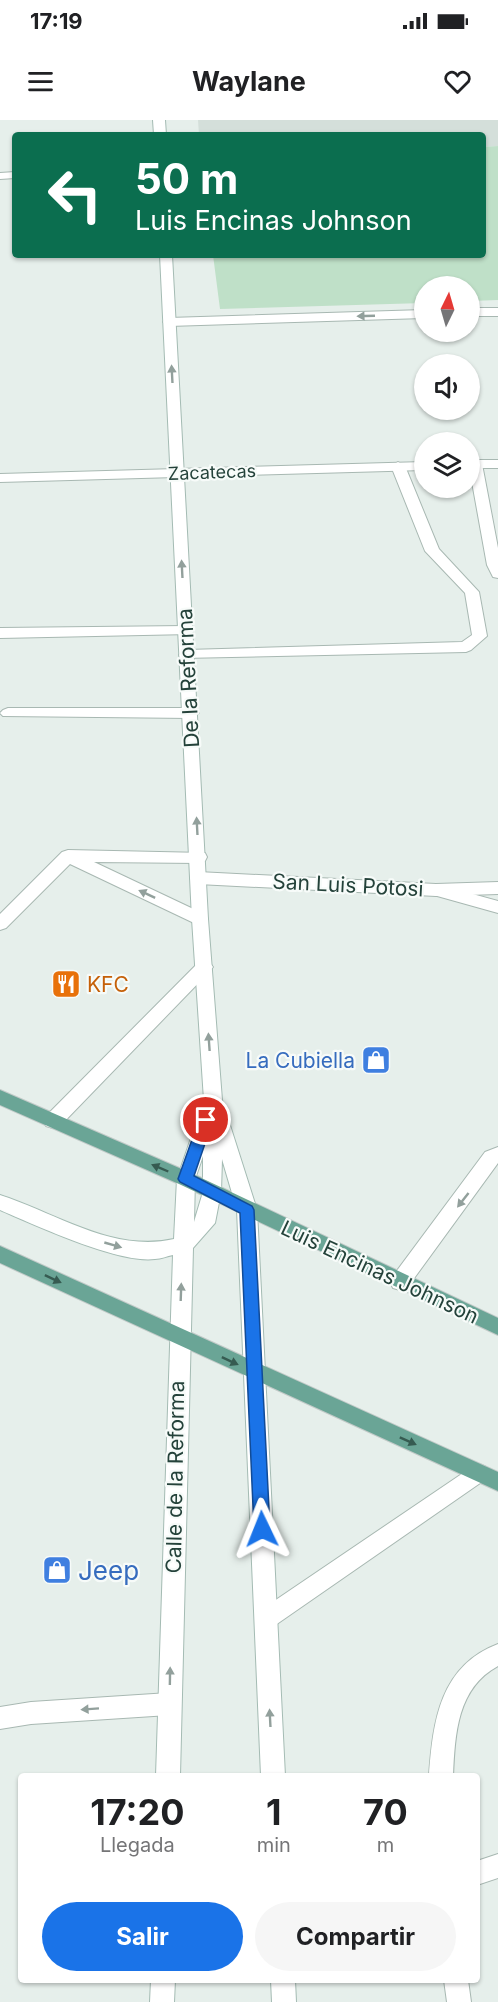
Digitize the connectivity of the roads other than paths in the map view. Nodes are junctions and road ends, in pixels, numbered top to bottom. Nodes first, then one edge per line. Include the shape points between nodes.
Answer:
1 (166, 258) edge
2 (480, 312) edge
3 (498, 312) edge
4 (414, 314) edge
5 (169, 321) junction
6 (480, 464) edge
7 (498, 464) edge
8 (398, 466) junction
9 (414, 466) edge
10 (177, 473) junction
11 (0, 478) edge
12 (479, 498) edge
13 (498, 574) edge
14 (186, 631) junction
15 (0, 633) edge
16 (187, 655) junction
17 (8, 713) dead end
18 (190, 713) junction
19 (68, 856) junction
20 (199, 857) junction
21 (198, 878) junction
22 (498, 888) edge
23 (436, 890) junction
24 (498, 907) edge
25 (200, 919) junction
26 (0, 924) edge
27 (204, 967) junction
28 (0, 1097) edge
29 (213, 1100) junction
30 (53, 1121) junction
31 (498, 1154) edge
32 (186, 1179) junction
33 (212, 1192) junction
34 (0, 1202) edge
35 (247, 1210) junction
36 (183, 1245) junction
37 (0, 1254) edge
38 (400, 1282) junction
39 (498, 1327) edge
40 (179, 1337) junction
41 (255, 1372) junction
42 (488, 1478) edge
43 (266, 1619) junction
44 (498, 1654) edge
45 (170, 1704) junction
46 (0, 1718) edge
47 (168, 1773) edge
48 (273, 1773) edge
49 (441, 1773) edge
50 (498, 1866) edge
51 (480, 1872) edge
52 (163, 1983) edge
53 (283, 1983) edge
54 (456, 1983) edge
55 (162, 2002) edge
56 (284, 2002) edge
57 (459, 2002) edge

1 - 5 main road, De la Reforma
2 - 3 main road
4 -> 5 main road
10 -> 5 main road, De la Reforma
6 - 7 main road
8 - 9 main road, Zacatecas
8 - 10 main road, Zacatecas
8 - 16 main road via 432,551 472,592 480,636 475,642 466,647
10 - 11 main road, Zacatecas
14 -> 10 main road, De la Reforma
12 - 13 main road
14 - 15 main road
14 - 16 main road, De la Reforma
16 - 18 main road, De la Reforma
17 - 18 main road
20 -> 18 main road, De la Reforma
19 - 20 main road
25 -> 19 main road
19 - 26 main road
20 - 21 main road, De la Reforma
21 - 23 main road, San Luis Potosi
21 - 25 main road, De la Reforma
22 - 23 main road, San Luis Potosi
23 - 24 main road
25 - 27 main road, De la Reforma
29 -> 27 main road, De la Reforma
27 - 30 main road
28 - 30 main road, Luis Encinas Johnson
29 - 32 main road, De la Reforma
29 - 33 main road
29 - 35 main road, De la Reforma
32 -> 30 main road, Luis Encinas Johnson
31 -> 38 main road
32 - 33 main road, Luis Encinas Johnson
32 - 36 main road, Calle de la Reforma
33 - 35 main road, Luis Encinas Johnson
33 - 36 main road via 205,1223
34 -> 36 main road via 118,1247 153,1252
35 - 38 main road, Luis Encinas Johnson
35 - 41 main road
40 -> 36 main road, Calle de la Reforma
37 -> 40 main road
38 - 39 main road, Luis Encinas Johnson
40 -> 41 main road
45 -> 40 main road, Calle de la Reforma
41 -> 42 main road
41 - 43 main road
42 - 43 main road
48 -> 43 main road
44 - 49 main road via 475,1668 455,1693 444,1730
45 -> 46 main road
45 - 47 main road, Calle de la Reforma
50 - 51 main road
52 - 55 main road
53 - 56 main road
54 - 57 main road

